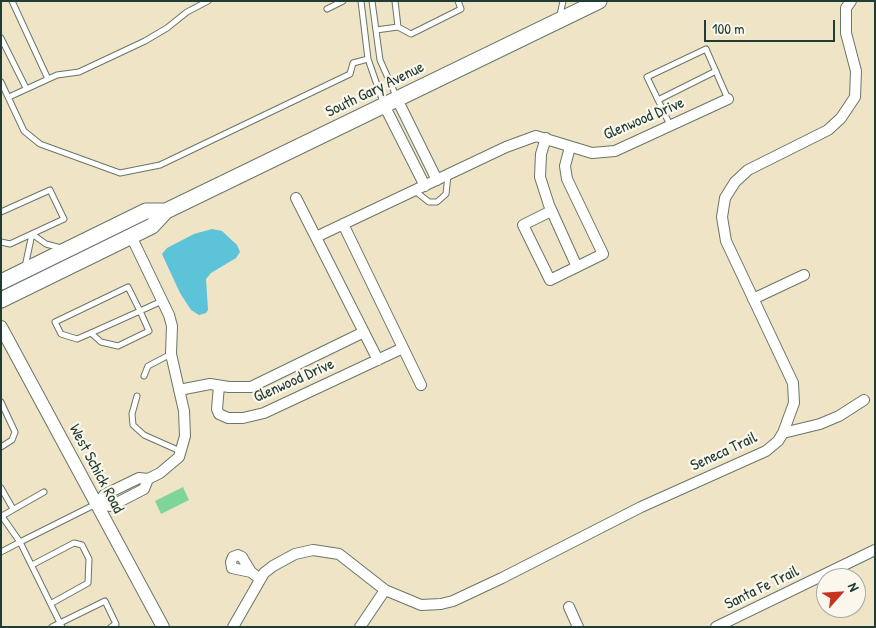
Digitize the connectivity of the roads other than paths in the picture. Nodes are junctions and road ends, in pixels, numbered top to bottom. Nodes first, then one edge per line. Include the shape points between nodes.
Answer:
1 (12, 1) edge
2 (208, 1) edge
3 (342, 1) edge
4 (360, 1) edge
5 (372, 1) edge
6 (395, 1) edge
7 (458, 1) edge
8 (563, 1) edge
9 (850, 1) edge
10 (597, 2) edge
11 (327, 9) dead end
12 (559, 21) junction
13 (398, 27) junction
14 (376, 30) junction
15 (1, 38) edge
16 (368, 58) junction
17 (716, 71) junction
18 (48, 79) junction
19 (1, 82) edge
20 (26, 88) junction
21 (9, 97) junction
22 (728, 99) joint
23 (658, 100) junction
24 (391, 102) junction
25 (670, 126) junction
26 (546, 138) junction
27 (570, 147) junction
28 (448, 175) junction
29 (437, 180) junction
30 (420, 188) junction
31 (296, 198) dead end
32 (166, 211) junction
33 (551, 211) junction
34 (1, 212) edge
35 (343, 224) junction
36 (32, 234) junction
37 (131, 236) junction
38 (316, 237) junction
39 (1, 242) edge
40 (65, 250) junction
41 (577, 267) junction
42 (25, 270) junction
43 (804, 275) dead end
44 (1, 282) edge
45 (1, 300) edge
46 (163, 300) junction
47 (754, 300) junction
48 (140, 311) junction
49 (1, 327) edge
50 (364, 332) junction
51 (91, 333) junction
52 (403, 348) junction
53 (171, 354) junction
54 (378, 360) junction
55 (144, 376) dead end
56 (421, 385) dead end
57 (220, 386) junction
58 (179, 390) junction
59 (137, 396) dead end
60 (864, 400) dead end
61 (1, 402) edge
62 (783, 434) junction
63 (1, 447) edge
64 (181, 451) junction
65 (1, 488) edge
66 (44, 492) dead end
67 (96, 504) junction
68 (13, 509) junction
69 (2, 515) edge
70 (20, 542) junction
71 (875, 550) edge
72 (1, 552) edge
73 (32, 565) junction
74 (251, 572) dead end
75 (260, 580) junction
76 (384, 590) junction
77 (52, 603) junction
78 (569, 607) dead end
79 (61, 625) edge
80 (52, 627) edge
81 (111, 627) edge
82 (163, 627) edge
83 (234, 627) edge
84 (360, 627) edge
85 (578, 627) edge
86 (716, 627) edge

1 - 18 lane
2 - 18 lane via 145,41 79,72
3 - 11 lane
4 - 16 lane
5 - 14 lane
6 - 13 lane
7 - 13 lane via 461,9 411,34
8 - 12 lane
9 - 47 street, Seneca Trail via 846,8 846,33 856,71 855,97 828,130 748,170 725,198 722,217 726,241
10 - 12 main road, South Gary Avenue
12 - 24 main road, South Gary Avenue
13 - 14 lane
14 - 24 lane
15 - 20 lane
16 - 21 lane via 353,63 350,74 160,165 120,173 40,144 24,131
16 - 24 lane
17 - 22 lane
17 - 23 lane
17 - 23 lane via 706,49 647,77
18 - 20 lane
19 - 21 lane
20 - 21 lane
22 - 25 street, Glenwood Drive
23 - 25 lane
24 - 29 street
24 - 30 street
24 - 32 main road, South Gary Avenue
25 - 27 street, Glenwood Drive via 614,151 592,153
26 - 27 street, Glenwood Drive
26 - 28 street, Glenwood Drive via 536,136 506,147
26 - 33 street via 540,154 540,172
27 - 41 street via 564,166 567,179 602,254
28 - 29 street, Glenwood Drive
28 - 30 lane via 446,194 437,202 429,202
29 - 30 street, Glenwood Drive
30 - 35 street, Glenwood Drive
31 - 38 street
32 - 37 main road, South Gary Avenue via 152,226
32 - 40 main road, South Gary Avenue via 146,212
33 - 41 street
33 - 41 street via 523,225 550,280
34 - 36 lane via 50,190 64,219
35 - 38 street, Glenwood Drive
35 - 52 street
36 - 39 lane via 10,244
36 - 40 lane via 46,244
36 - 42 lane
37 - 45 main road, South Gary Avenue
37 - 46 street
38 - 50 street
40 - 42 main road, South Gary Avenue
42 - 44 main road, South Gary Avenue
43 - 47 street
46 - 48 lane
46 - 53 street via 172,326
47 - 62 street, Seneca Trail via 793,383 794,403
48 - 51 lane
48 - 51 lane via 149,331 118,346 101,342
48 - 51 lane via 128,287 55,322 61,334 77,339
49 - 67 street, West Schick Road
50 - 54 street
50 - 57 street, Glenwood Drive via 251,387
52 - 54 street, Glenwood Drive
52 - 56 street
53 - 55 lane via 148,366
53 - 58 street
54 - 57 street, Glenwood Drive via 264,413 243,418 219,414
57 - 58 street, Glenwood Drive via 210,384
58 - 64 street via 185,428
59 - 64 lane via 132,414 134,425
60 - 62 street via 820,424
61 - 63 lane via 16,432 12,440
62 - 76 street, Seneca Trail via 766,450 641,506 453,601 421,605
64 - 67 street via 179,457 160,473 148,479 139,478 104,495
65 - 68 lane
66 - 68 lane
67 - 70 lane
67 - 82 street, West Schick Road
68 - 69 lane
69 - 70 lane
70 - 72 lane
70 - 73 lane
71 - 86 street, Santa Fe Trail
73 - 77 lane
73 - 77 lane via 74,543 78,543 89,559 88,583
74 - 75 street
75 - 76 street, Seneca Trail via 284,559 302,552 320,551 339,554
75 - 83 street, Seneca Trail
76 - 84 street
77 - 79 lane
78 - 85 street
79 - 80 lane
79 - 81 lane via 105,601 116,624

